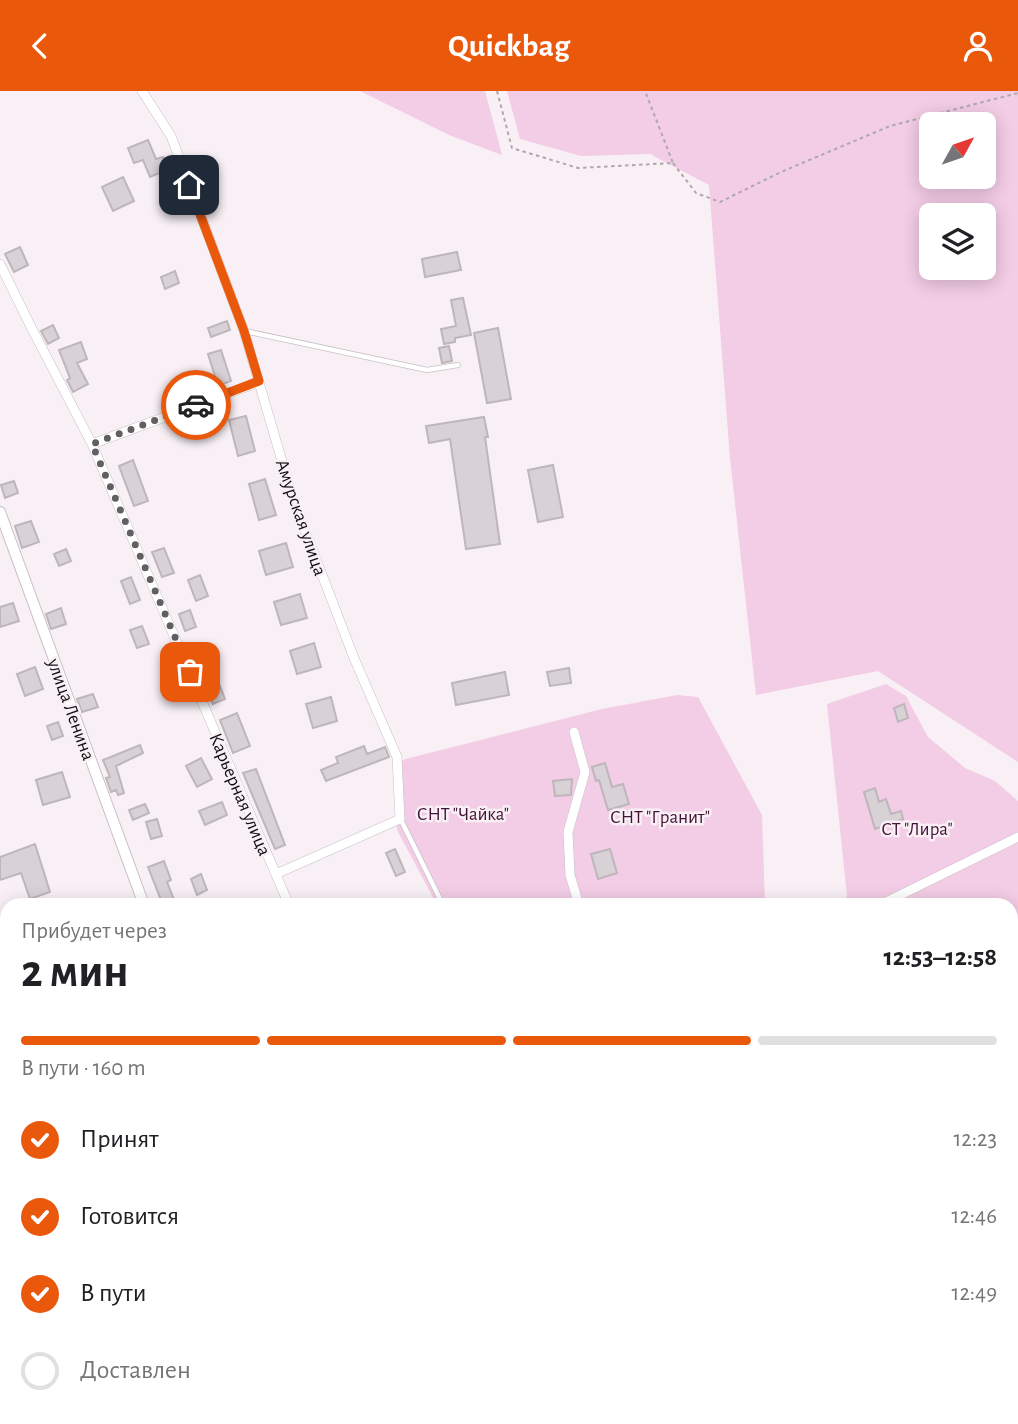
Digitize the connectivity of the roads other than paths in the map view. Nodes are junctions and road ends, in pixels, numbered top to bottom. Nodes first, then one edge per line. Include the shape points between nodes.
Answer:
1 (142, 91) edge
2 (0, 264) edge
3 (244, 331) junction
4 (458, 365) dead end
5 (259, 381) junction
6 (92, 444) junction
7 (0, 512) edge
8 (574, 732) dead end
9 (400, 819) junction
10 (1018, 837) edge
11 (276, 874) junction
12 (141, 898) edge
13 (286, 898) edge
14 (440, 898) edge
15 (577, 898) edge
16 (894, 898) edge

1 - 3 street, Амурская улица via 171,136
2 - 6 street, Карьерная улица
3 - 4 lane via 428,370
3 - 5 street, Амурская улица
5 - 6 street
5 - 9 street, Амурская улица via 293,499 397,757
6 - 11 street, Карьерная улица
7 - 12 street, улица Ленина
8 - 15 street via 585,772 568,832 570,875
9 - 11 street
9 - 14 lane
10 - 16 street
11 - 13 street, Карьерная улица

